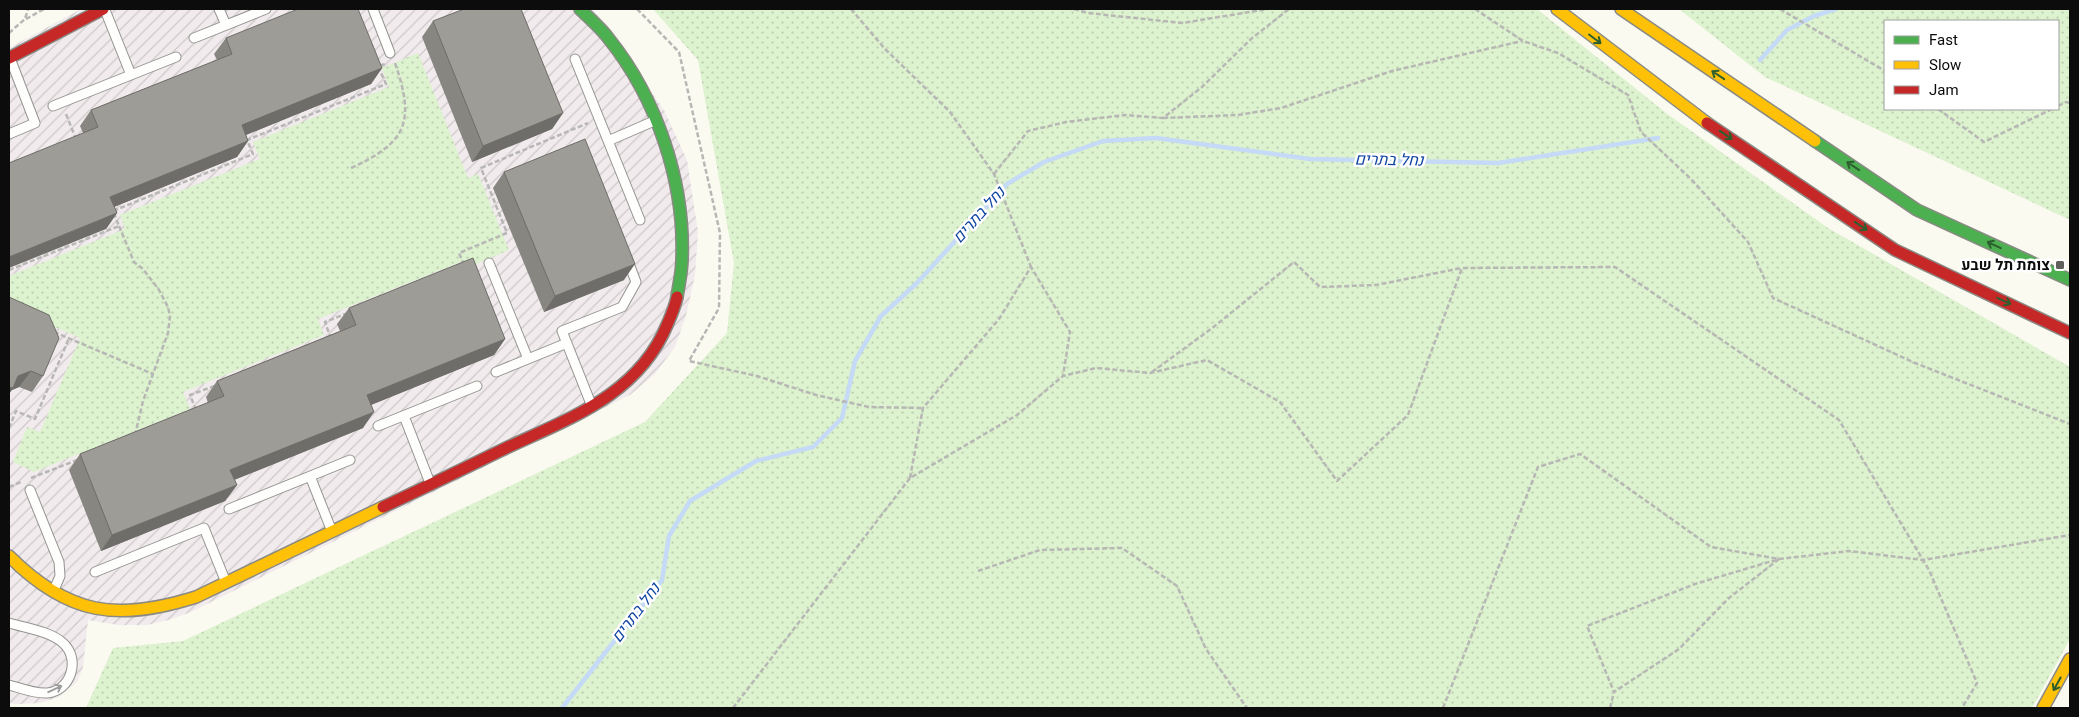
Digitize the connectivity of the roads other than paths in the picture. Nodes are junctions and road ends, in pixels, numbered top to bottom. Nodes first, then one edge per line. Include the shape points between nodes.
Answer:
1 (104, 9) edge
2 (219, 9) edge
3 (266, 9) edge
4 (373, 9) edge
5 (580, 9) edge
6 (1557, 9) edge
7 (1620, 9) edge
8 (226, 25) junction
9 (194, 38) dead end
10 (176, 56) dead end
11 (392, 57) road end
12 (9, 58) edge
13 (575, 59) dead end
14 (131, 75) junction
15 (58, 104) road end
16 (657, 120) junction
17 (9, 134) edge
18 (608, 141) junction
19 (640, 220) dead end
20 (626, 256) edge
21 (489, 263) dead end
22 (2070, 280) edge
23 (2070, 332) edge
24 (567, 343) junction
25 (528, 360) junction
26 (496, 372) dead end
27 (477, 386) dead end
28 (592, 406) junction
29 (404, 416) junction
30 (378, 426) dead end
31 (350, 460) dead end
32 (310, 476) junction
33 (430, 485) junction
34 (30, 490) dead end
35 (229, 509) dead end
36 (332, 532) junction
37 (9, 556) edge
38 (96, 572) dead end
39 (226, 583) junction
40 (53, 594) junction
41 (9, 623) edge
42 (2070, 659) edge
43 (9, 684) edge
44 (2043, 708) edge

1 - 12 main road
1 - 14 lane
2 - 8 lane
3 - 8 lane
4 - 11 lane
5 - 16 main road via 612,44 637,80
6 -> 23 main road via 1688,110 1895,250
22 -> 7 main road via 1917,210
8 - 9 lane
10 - 14 lane
12 - 17 lane via 35,123
13 - 18 lane
14 - 15 lane
16 - 18 lane
16 - 28 main road via 674,174 682,223 682,267 675,307 661,342 641,370 614,394
18 - 19 lane
20 - 24 lane via 636,282 622,307 562,331
21 - 25 lane
24 - 25 lane
24 - 28 lane
25 - 26 lane
27 - 29 lane
28 - 33 main road
29 - 30 lane
29 - 33 lane
31 - 32 lane
32 - 35 lane
32 - 36 lane
33 - 36 main road
34 - 40 lane via 59,562 60,576
36 - 39 main road
37 - 40 main road via 22,572
38 - 39 lane via 204,528
39 - 40 main road via 174,606 124,613 98,610
43 -> 41 lane via 46,693 57,690 66,683 73,664 63,643 52,636
42 -> 44 main road

